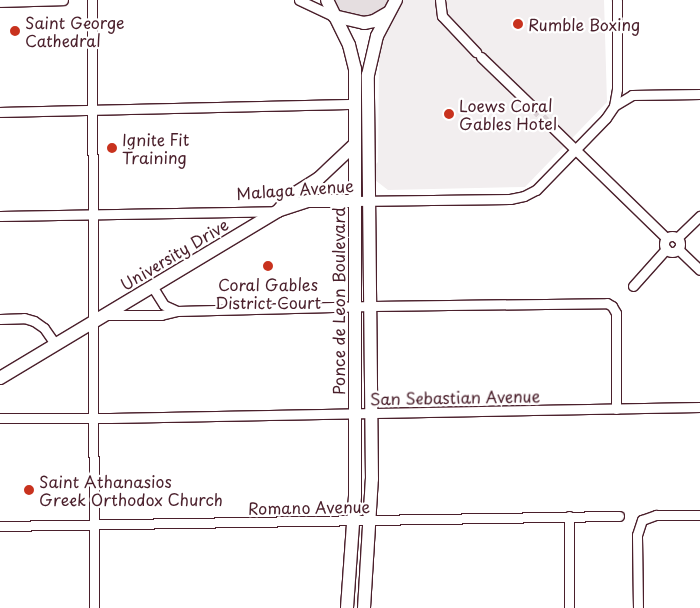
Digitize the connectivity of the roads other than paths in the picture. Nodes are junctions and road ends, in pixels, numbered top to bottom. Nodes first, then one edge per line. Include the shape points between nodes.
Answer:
1 (63, 0) edge
2 (92, 0) edge
3 (299, 0) edge
4 (326, 0) edge
5 (440, 0) edge
6 (617, 0) edge
7 (0, 2) edge
8 (393, 6) edge
9 (334, 16) junction
10 (617, 84) junction
11 (700, 94) edge
12 (632, 95) junction
13 (354, 104) junction
14 (614, 106) junction
15 (533, 107) tunnel mouth
16 (92, 110) junction
17 (0, 112) edge
18 (550, 125) tunnel mouth
19 (354, 145) junction
20 (576, 149) junction
21 (354, 200) junction
22 (369, 200) junction
23 (278, 210) junction
24 (92, 213) junction
25 (0, 216) edge
26 (700, 216) edge
27 (666, 238) junction
28 (678, 238) junction
29 (666, 249) junction
30 (678, 249) junction
31 (700, 270) edge
32 (152, 286) junction
33 (632, 286) dead end
34 (372, 306) junction
35 (355, 307) junction
36 (177, 311) junction
37 (104, 315) junction
38 (0, 319) edge
39 (92, 321) junction
40 (55, 344) junction
41 (0, 378) edge
42 (700, 407) edge
43 (616, 409) junction
44 (372, 413) junction
45 (355, 414) junction
46 (0, 418) edge
47 (93, 418) junction
48 (700, 515) edge
49 (569, 516) junction
50 (619, 516) dead end
51 (371, 520) junction
52 (354, 521) junction
53 (94, 525) junction
54 (0, 526) edge
55 (94, 608) edge
56 (347, 608) edge
57 (364, 608) edge
58 (568, 608) edge
59 (638, 608) edge

1 - 7 street
2 - 16 street
3 - 9 street
4 - 9 street, Ponce de Leon Boulevard
5 - 15 street via 442,16
6 - 10 street, Malaga Avenue
8 - 9 street via 374,21 364,23
8 - 22 street, Ponce de Leon Boulevard via 375,42 369,70
9 - 13 street, Ponce de Leon Boulevard via 354,59
10 - 12 street
10 - 14 street, Malaga Avenue
11 - 12 street
12 - 14 street, Malaga Avenue
13 - 16 street
13 - 19 street, Ponce de Leon Boulevard
14 - 20 street, Malaga Avenue
16 - 17 street
16 - 24 street
18 - 20 street
19 - 21 street, Ponce de Leon Boulevard
19 - 23 street, University Drive
20 - 22 street, Malaga Avenue via 540,187 519,198
20 - 27 street
21 - 22 street, Malaga Avenue
21 - 23 street, Malaga Avenue via 308,201
21 - 35 street, Ponce de Leon Boulevard
22 - 34 street, Ponce de Leon Boulevard
23 - 24 street, Malaga Avenue
23 - 32 street, University Drive
24 - 25 street, Malaga Avenue
24 - 39 street
26 - 28 street
27 - 28 street
27 - 29 street
28 - 30 street
29 - 30 street via 671,252
29 - 33 street
30 - 31 street
32 - 36 street via 164,305
32 - 37 street, University Drive
34 - 35 street
34 - 43 street via 599,303 612,306 616,317
34 - 44 street, Ponce de Leon Boulevard
35 - 36 street
35 - 45 street, Ponce de Leon Boulevard
36 - 37 street via 161,315
37 - 39 street, University Drive
38 - 40 street via 34,321 44,328
39 - 40 street, University Drive
39 - 47 street
40 - 41 street, University Drive
42 - 43 street, San Sebastian Avenue
43 - 44 street, San Sebastian Avenue
44 - 45 street, San Sebastian Avenue
44 - 51 street, Ponce de Leon Boulevard
45 - 47 street, San Sebastian Avenue
45 - 52 street, Ponce de Leon Boulevard
46 - 47 street, San Sebastian Avenue
47 - 53 street
48 - 59 street via 656,515 642,520 638,535
49 - 50 street, Romano Avenue
49 - 51 street, Romano Avenue
49 - 58 street
51 - 52 street, Romano Avenue
51 - 57 street, Ponce de Leon Boulevard
52 - 53 street, Romano Avenue
52 - 56 street, Ponce de Leon Boulevard
53 - 54 street, Romano Avenue
53 - 55 street

